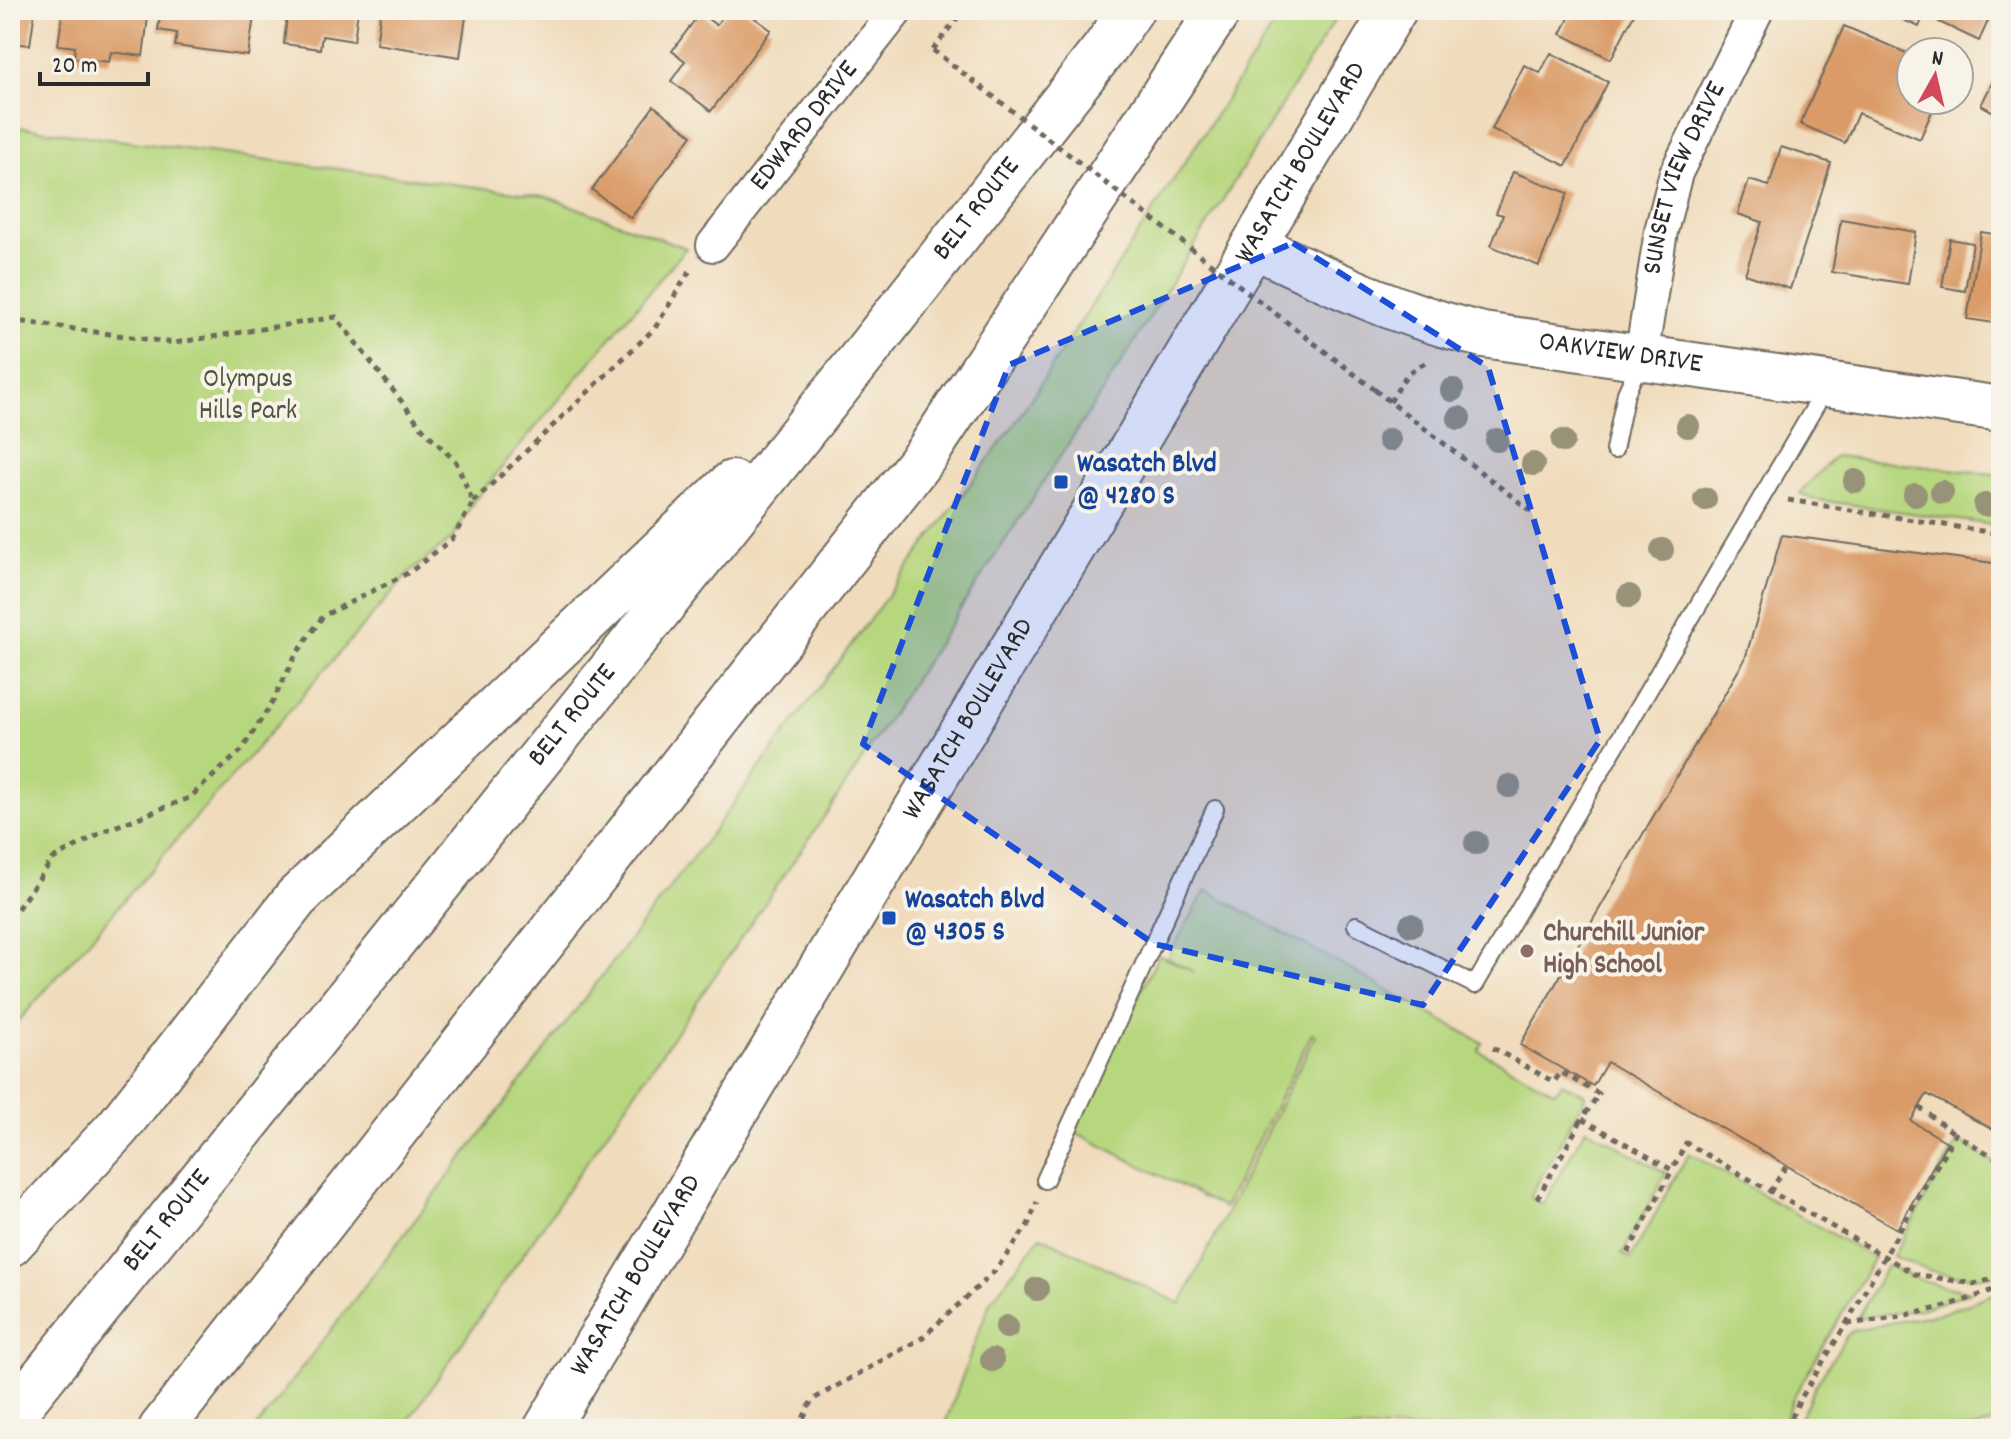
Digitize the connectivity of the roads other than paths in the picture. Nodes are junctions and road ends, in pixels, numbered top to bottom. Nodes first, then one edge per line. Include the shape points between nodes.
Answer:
1 (897, 10) edge
2 (1131, 10) edge
3 (1219, 10) edge
4 (1394, 10) edge
5 (1757, 10) edge
6 (713, 245) road end
7 (1255, 246) junction
8 (1641, 358) junction
9 (855, 366) junction
10 (1828, 385) junction
11 (2001, 409) edge
12 (1614, 450) dead end
13 (1215, 809) dead end
14 (1356, 925) dead end
15 (1045, 1180) road end
16 (10, 1244) edge
17 (10, 1418) edge
18 (161, 1429) edge
19 (546, 1429) edge

1 - 6 street, EDWARD DRIVE
2 - 9 main road, BELT ROUTE
3 - 18 main road via 927,453
4 - 7 main road, WASATCH BOULEVARD
5 - 8 street, SUNSET VIEW DRIVE via 1676,173
7 - 8 main road, OAKVIEW DRIVE via 1389,307 1449,327
7 - 19 main road, WASATCH BOULEVARD
8 - 10 main road, OAKVIEW DRIVE
8 - 12 lane via 1626,393
9 - 16 main road via 296,898 118,1127
9 - 17 main road, BELT ROUTE
10 - 11 main road, OAKVIEW DRIVE
10 - 14 lane via 1475,985
13 - 15 lane

